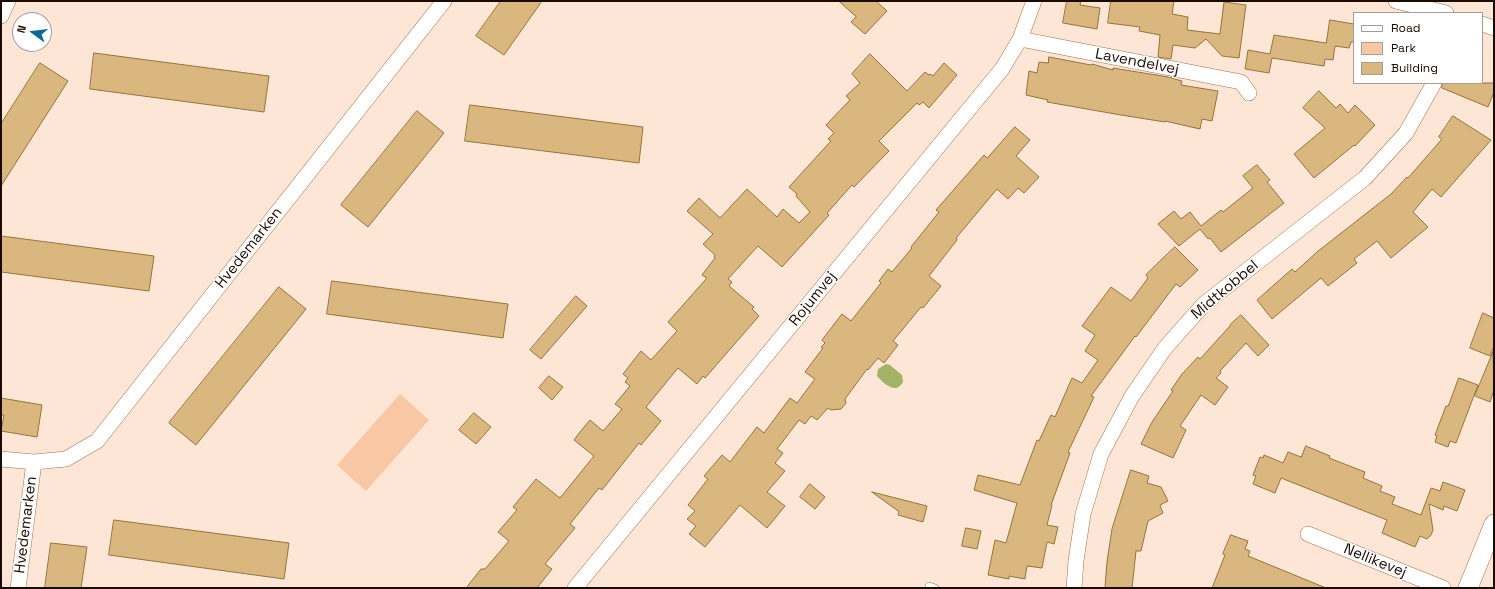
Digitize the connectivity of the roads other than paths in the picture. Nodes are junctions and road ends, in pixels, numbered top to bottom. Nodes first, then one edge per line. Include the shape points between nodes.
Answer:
1 (8, 1) edge
2 (444, 1) edge
3 (1034, 1) edge
4 (1396, 1) edge
5 (1442, 12) edge
6 (1, 16) edge
7 (1483, 24) edge
8 (1494, 28) edge
9 (1020, 39) junction
10 (1433, 84) edge
11 (1249, 93) dead end
12 (1, 459) edge
13 (34, 462) junction
14 (1494, 524) edge
15 (1308, 534) dead end
16 (18, 588) edge
17 (575, 588) edge
18 (1074, 588) edge
19 (1443, 588) edge
20 (1468, 588) edge

1 - 6 street
2 - 13 street, Hvedemarken via 97,441 66,459
3 - 9 street, Rojumvej
4 - 5 street
7 - 8 street
9 - 11 street, Lavendelvej via 1241,82
9 - 17 street, Rojumvej via 1002,69
10 - 18 street, Midtkobbel via 1406,134 1365,178 1204,304 1165,348 1132,396 1101,454 1083,514
12 - 13 street, Hvedemarken
13 - 16 street, Hvedemarken
14 - 20 street
15 - 19 street, Nellikevej

